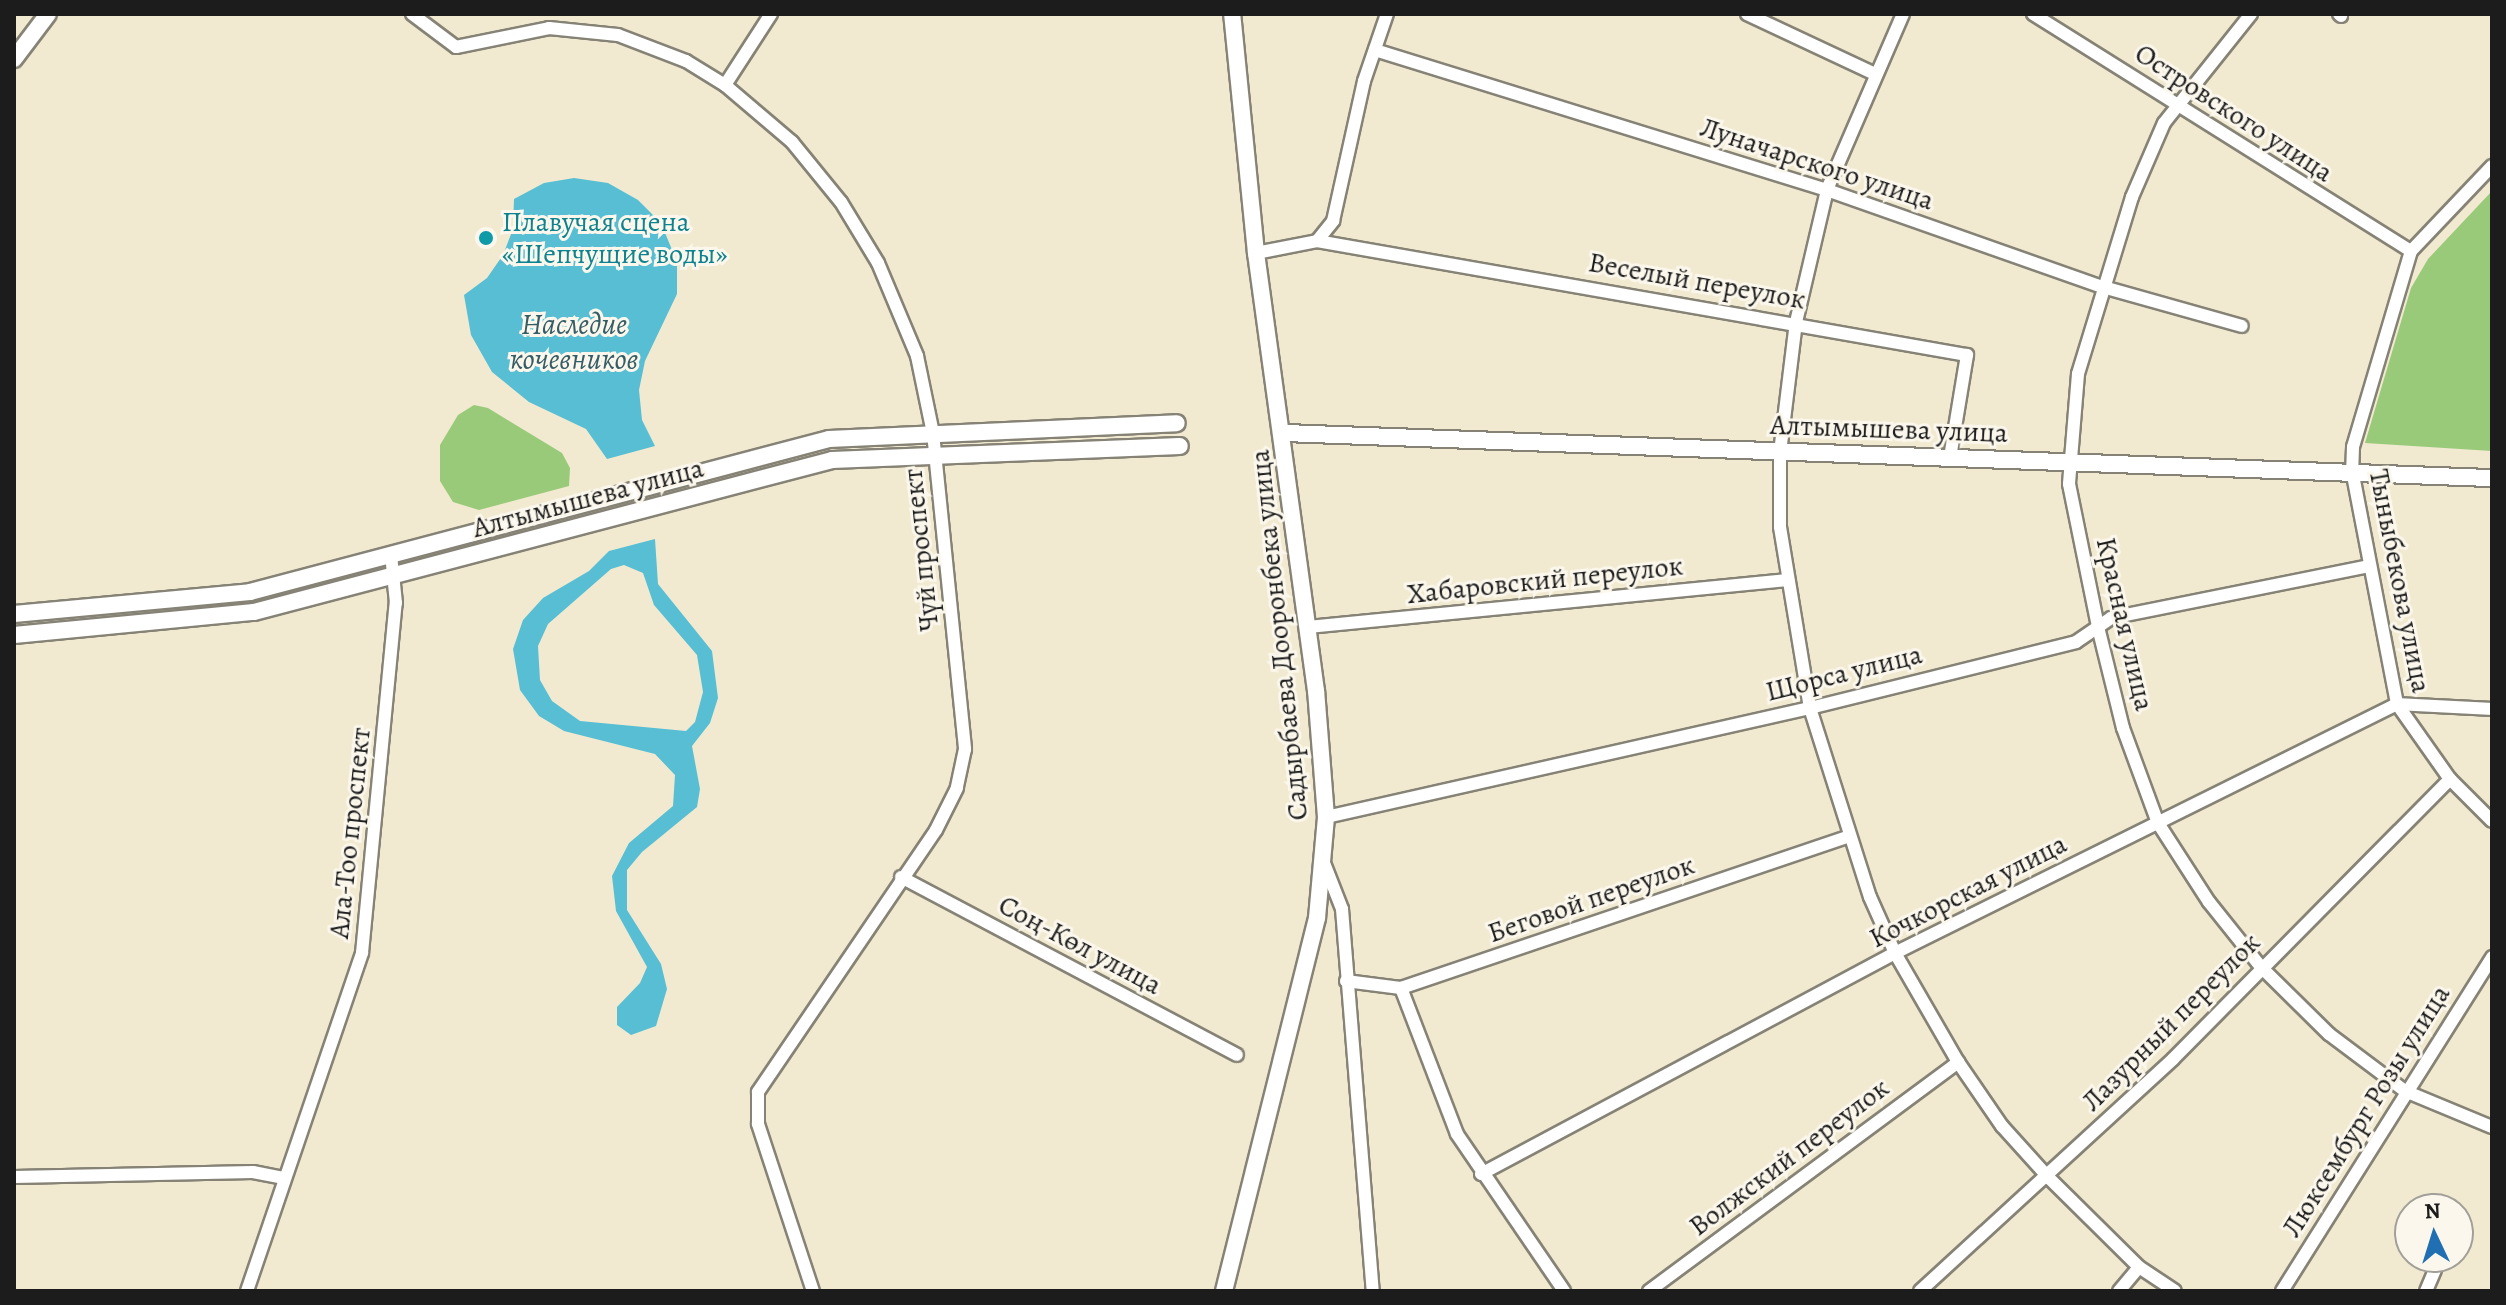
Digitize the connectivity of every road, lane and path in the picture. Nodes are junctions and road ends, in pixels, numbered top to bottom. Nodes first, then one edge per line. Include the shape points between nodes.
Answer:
1 (412, 14) edge
2 (771, 14) edge
3 (1232, 14) edge
4 (1387, 14) edge
5 (1747, 14) edge
6 (1903, 14) edge
7 (2033, 14) edge
8 (2251, 14) edge
9 (42, 16) edge
10 (1375, 50) junction
11 (14, 59) edge
12 (1873, 73) junction
13 (725, 85) junction
14 (2177, 104) junction
15 (2492, 166) edge
16 (1827, 190) junction
17 (1317, 241) junction
18 (2411, 251) junction
19 (1256, 253) junction
20 (2103, 287) junction
21 (1796, 322) junction
22 (2242, 326) dead end
23 (1177, 423) dead end
24 (933, 433) junction
25 (1285, 433) junction
26 (1180, 446) dead end
27 (1780, 452) junction
28 (935, 454) junction
29 (1950, 458) junction
30 (2070, 462) junction
31 (2352, 470) junction
32 (2492, 478) edge
33 (391, 555) junction
34 (2368, 566) junction
35 (396, 577) junction
36 (1787, 580) junction
37 (14, 614) edge
38 (1309, 627) junction
39 (2098, 627) junction
40 (14, 635) edge
41 (2397, 704) junction
42 (1810, 708) junction
43 (2492, 709) edge
44 (2450, 779) junction
45 (1326, 817) junction
46 (2492, 821) edge
47 (2158, 823) junction
48 (1848, 837) junction
49 (1323, 860) junction
50 (901, 877) junction
51 (1895, 953) junction
52 (2492, 957) edge
53 (2260, 966) junction
54 (1346, 981) junction
55 (1401, 988) junction
56 (1237, 1055) dead end
57 (1958, 1062) junction
58 (2405, 1091) junction
59 (2492, 1127) edge
60 (1481, 1174) junction
61 (14, 1177) edge
62 (284, 1178) junction
63 (2049, 1178) junction
64 (2139, 1267) junction
65 (247, 1291) edge
66 (813, 1291) edge
67 (1224, 1291) edge
68 (1373, 1291) edge
69 (1564, 1291) edge
70 (1649, 1291) edge
71 (1920, 1291) edge
72 (2119, 1291) edge
73 (2175, 1291) edge
74 (2282, 1291) edge

1 - 13 street, Чүй проспект via 456,47 516,32 582,28 652,45
2 - 13 street
3 - 19 main road, Садырбаева Дооронбека улица
4 - 10 street
5 - 12 street
6 - 12 street
7 - 14 street, Островского улица
8 - 14 street, Красная улица
9 - 11 main road
10 - 16 street, Луначарского улица
10 - 17 street via 1333,221
12 - 16 street
13 - 24 street, Чүй проспект via 792,142 863,236 917,356
14 - 18 street, Островского улица
14 - 20 street, Красная улица via 2132,197
15 - 18 street, Тыныбекова улица
16 - 20 street, Луначарского улица
16 - 21 street
17 - 19 street
17 - 21 street, Веселый переулок
18 - 31 street, Тыныбекова улица via 2353,447
19 - 25 main road, Садырбаева Дооронбека улица
20 - 22 street, Луначарского улица
20 - 30 street, Красная улица via 2078,374
21 - 27 street
21 - 29 street, Веселый переулок via 1967,355
23 - 24 main road, Алтымышева улица
24 - 28 street, Чүй проспект
24 - 33 main road, Алтымышева улица via 829,439
25 - 27 main road, Алтымышева улица
25 - 38 main road, Садырбаева Дооронбека улица
26 - 28 main road, Алтымышева улица
27 - 29 main road, Алтымышева улица
27 - 36 street
28 - 35 main road, Алтымышева улица via 807,466
28 - 50 street, Чүй проспект via 965,749 947,811
29 - 30 main road, Алтымышева улица
30 - 31 main road, Алтымышева улица
30 - 39 street, Красная улица via 2069,484
31 - 32 main road, Алтымышева улица
31 - 34 street, Тыныбекова улица
33 - 35 street, Ала-Тоо проспект
33 - 37 main road, Алтымышева улица via 250,592
34 - 39 street, Щорса улица via 2111,618
34 - 41 street, Тыныбекова улица
35 - 40 main road, Алтымышева улица via 241,614
35 - 62 street, Ала-Тоо проспект via 367,924 350,992
36 - 38 street, Хабаровский переулок
36 - 42 street
38 - 45 main road, Садырбаева Дооронбека улица
39 - 42 street, Щорса улица via 2076,642
39 - 47 street, Красная улица via 2123,728
41 - 43 street, Кочкорская улица
41 - 44 street, Тыныбекова улица
41 - 47 street, Кочкорская улица
42 - 45 street, Щорса улица
42 - 48 street
44 - 46 street, Тыныбекова улица
44 - 53 street, Лазурный переулок
45 - 49 main road, Садырбаева Дооронбека улица
47 - 51 street, Кочкорская улица
47 - 53 street, Красная улица via 2209,902
48 - 51 street
48 - 55 street, Беговой переулок
49 - 54 street via 1342,909
49 - 67 main road, Садырбаева Дооронбека улица via 1298,1004 1250,1172
50 - 56 street, Соң-Көл улица
50 - 66 street, Чүй проспект via 758,1092 758,1124
51 - 57 street
51 - 60 street, Кочкорская улица
52 - 58 street, Люксембург Розы улица
53 - 58 street, Красная улица via 2329,1034
53 - 63 street, Лазурный переулок
54 - 55 street, Беговой переулок
54 - 68 street
55 - 60 street via 1428,1068
57 - 63 street via 2002,1126
57 - 70 street, Волжский переулок
58 - 59 street, Красная улица
58 - 74 street, Люксембург Розы улица
60 - 69 street
61 - 62 street via 253,1172
62 - 65 street, Ала-Тоо проспект
63 - 64 street
63 - 71 street, Лазурный переулок
64 - 72 street
64 - 73 street

